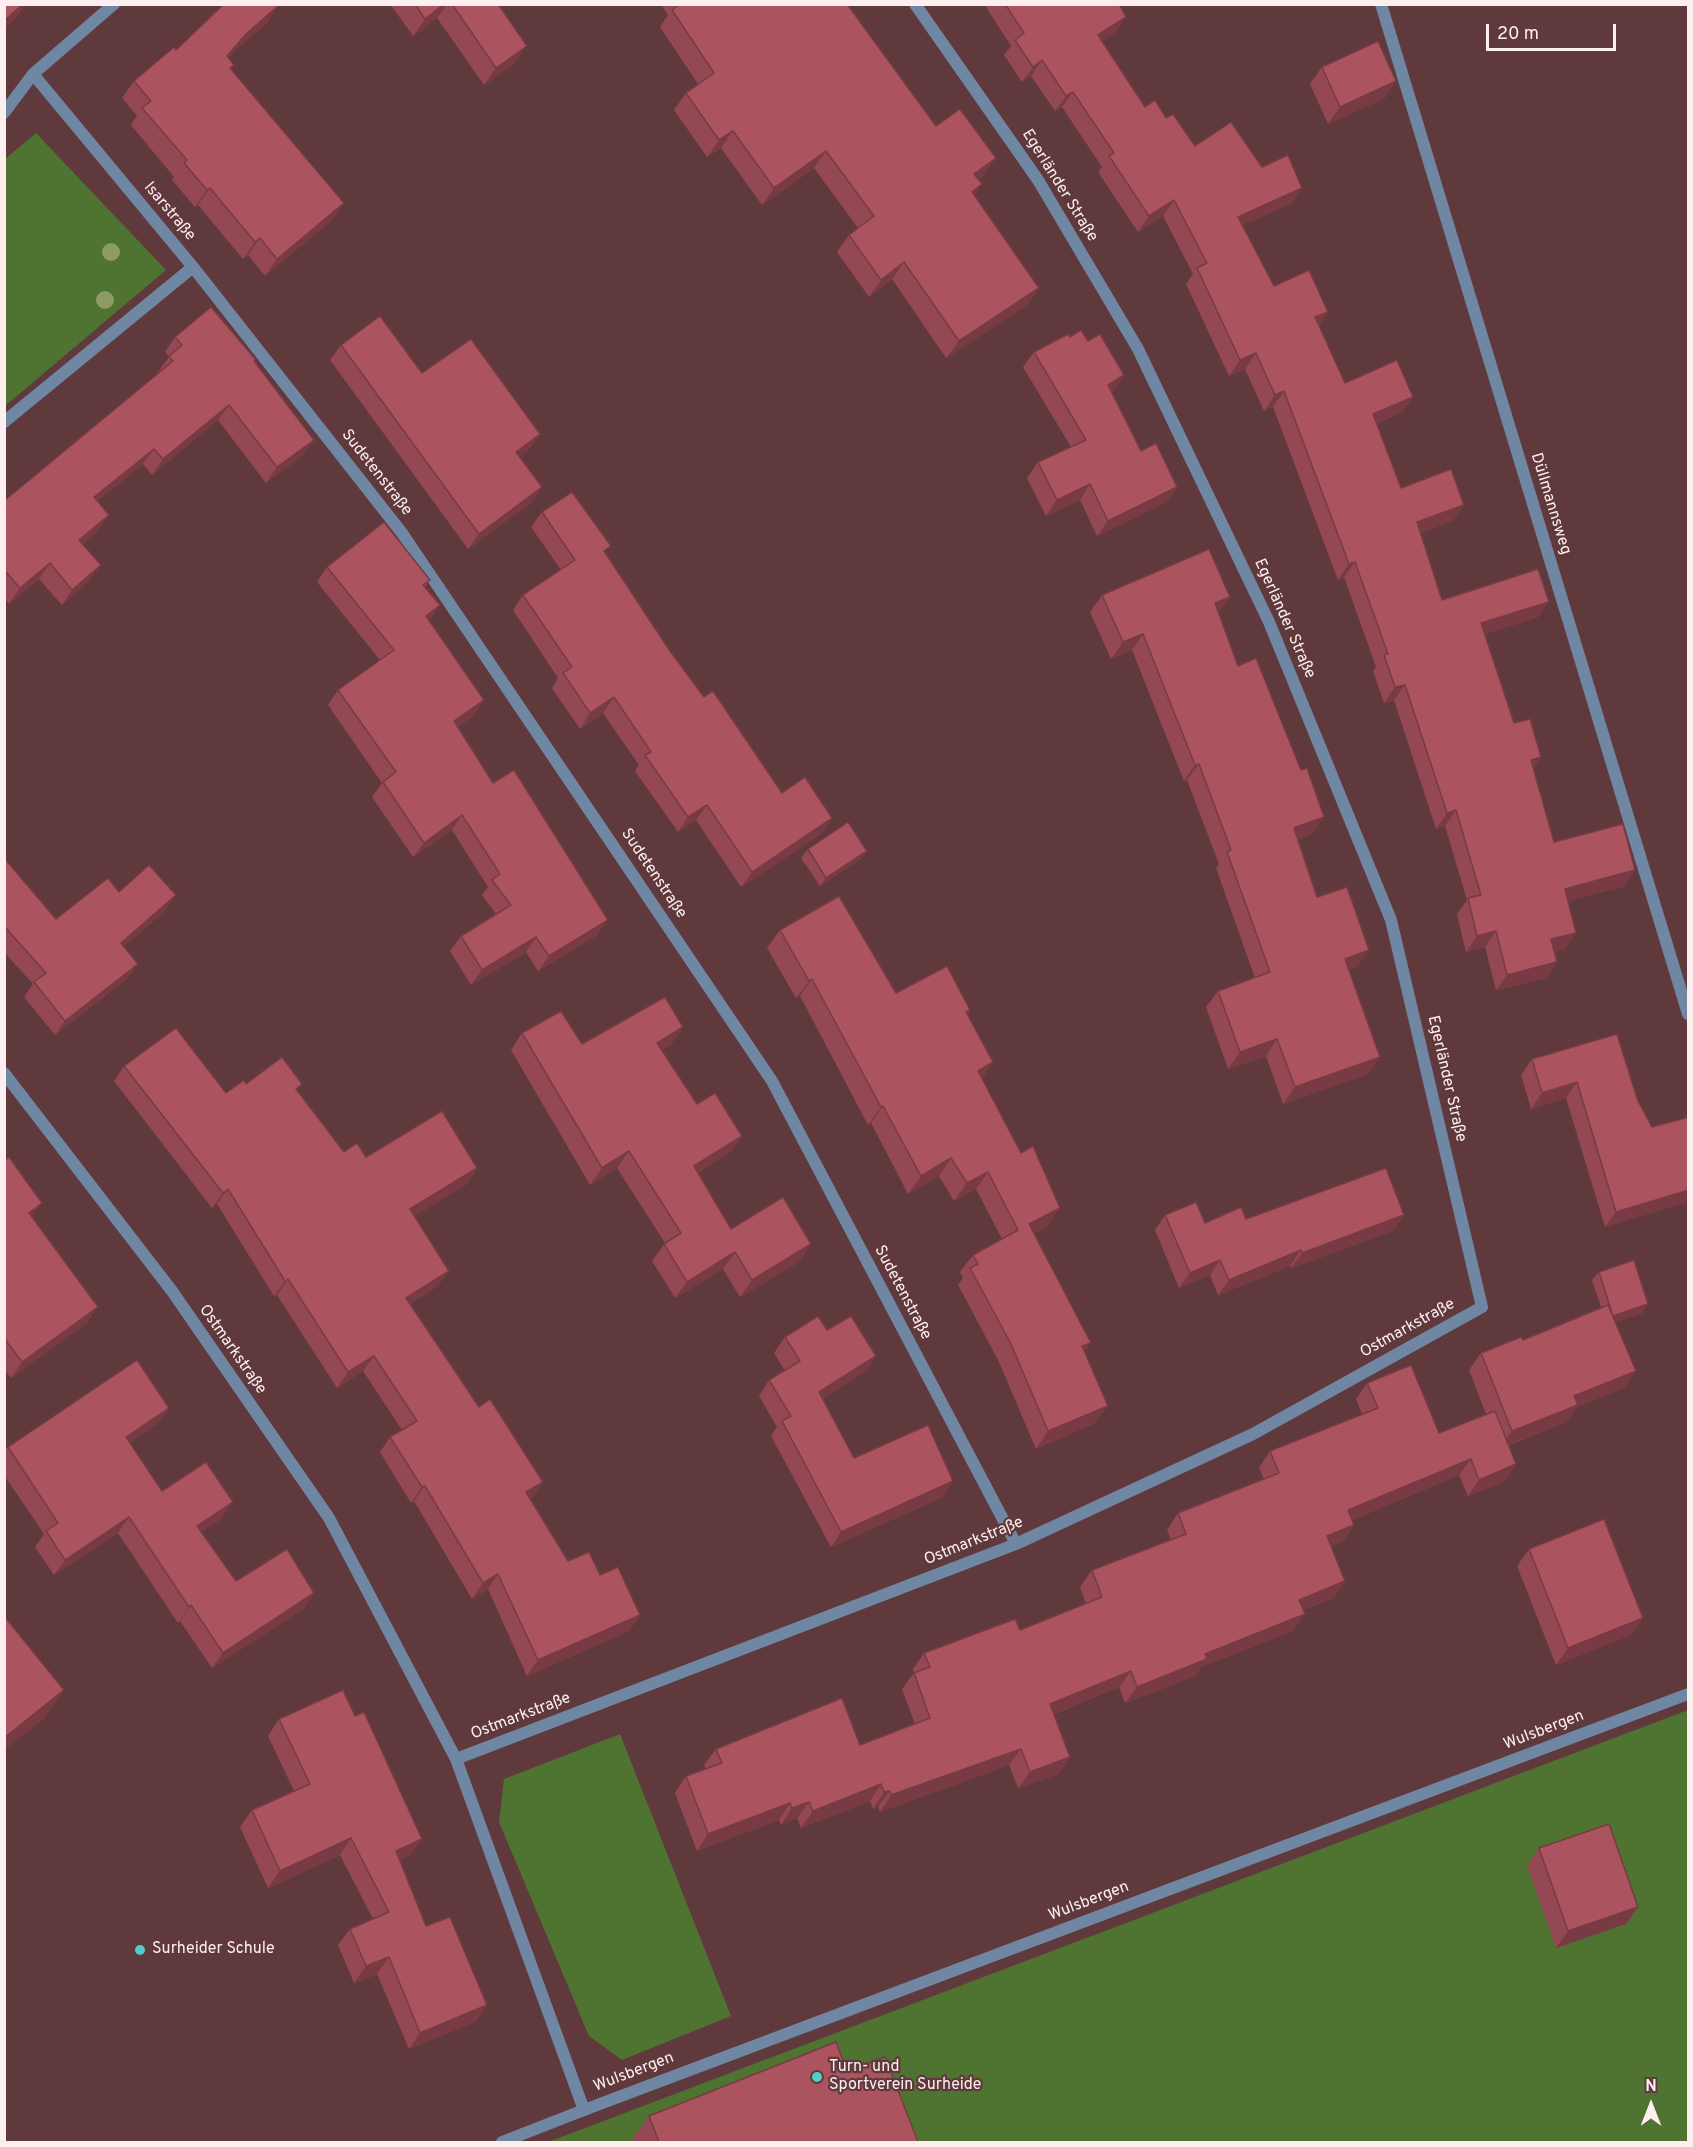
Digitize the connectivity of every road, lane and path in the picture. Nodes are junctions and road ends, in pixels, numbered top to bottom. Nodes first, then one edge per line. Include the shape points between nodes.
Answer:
1 (114, 4) edge
2 (915, 4) edge
3 (1381, 4) edge
4 (33, 74) junction
5 (4, 113) edge
6 (193, 267) junction
7 (4, 422) edge
8 (1689, 1014) edge
9 (4, 1073) edge
10 (1482, 1307) joint
11 (1016, 1544) junction
12 (1689, 1694) edge
13 (456, 1759) junction
14 (584, 2110) junction
15 (502, 2142) edge

1 - 4 street
2 - 10 street, Egerländer Straße via 1038,180 1138,349 1269,622 1391,920
3 - 8 street, Düllmannsweg
4 - 5 street
4 - 6 street, Isarstraße
6 - 7 street, Isarstraße
6 - 11 street, Sudetenstraße via 402,533 772,1081
9 - 13 street, Ostmarkstraße via 172,1291 329,1518
10 - 11 street, Ostmarkstraße via 1253,1434
11 - 13 street, Ostmarkstraße
12 - 14 street, Wulsbergen
13 - 14 street, Ostmarkstraße
14 - 15 street, Wulsbergen

